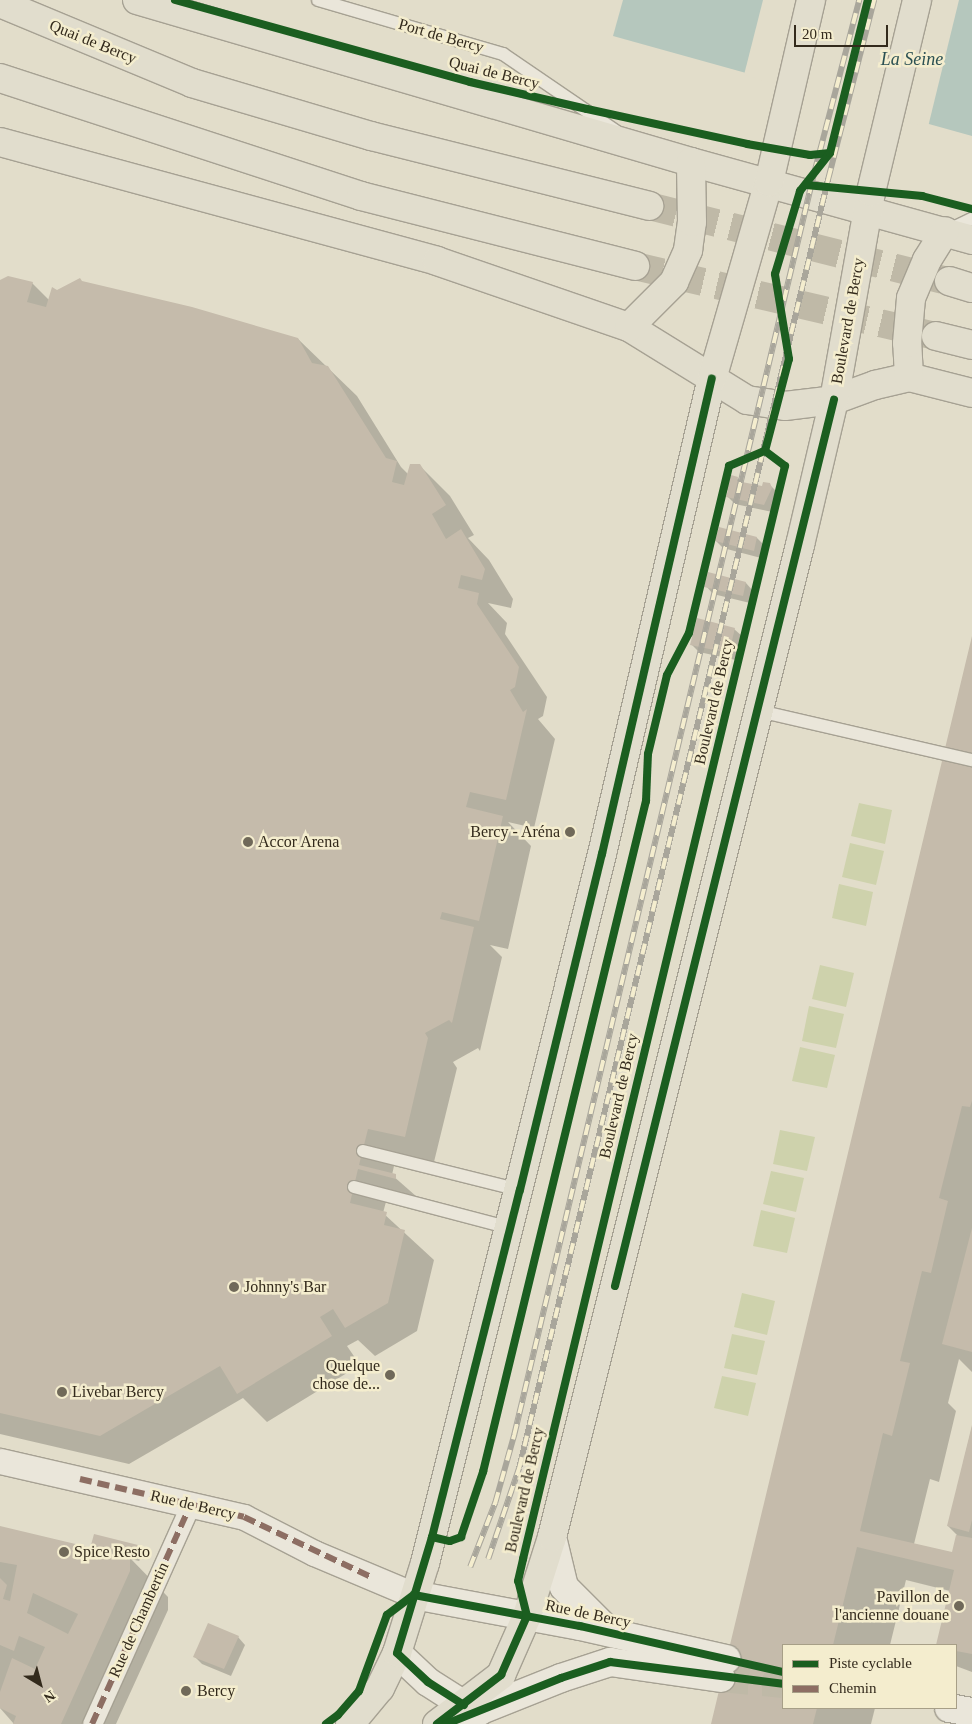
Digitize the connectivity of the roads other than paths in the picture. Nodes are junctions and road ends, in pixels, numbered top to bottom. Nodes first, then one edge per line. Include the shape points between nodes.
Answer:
1 (138, 0) edge
2 (318, 0) edge
3 (811, 0) edge
4 (917, 0) edge
5 (0, 3) edge
6 (0, 78) edge
7 (0, 142) edge
8 (629, 142) junction
9 (691, 162) junction
10 (769, 182) junction
11 (649, 206) tunnel mouth
12 (868, 209) junction
13 (972, 219) edge
14 (945, 232) junction
15 (972, 240) edge
16 (635, 266) tunnel mouth
17 (630, 327) junction
18 (936, 336) tunnel mouth
19 (972, 345) edge
20 (909, 377) junction
21 (712, 379) junction
22 (972, 393) edge
23 (834, 400) junction
24 (759, 711) junction
25 (972, 760) edge
26 (363, 1151) dead end
27 (354, 1188) dead end
28 (520, 1190) junction
29 (510, 1228) junction
30 (0, 1460) edge
31 (186, 1515) dead end
32 (552, 1537) junction
33 (414, 1595) junction
34 (527, 1616) junction
35 (609, 1632) junction
36 (397, 1653) junction
37 (955, 1709) edge
38 (972, 1712) edge
39 (463, 1713) edge
40 (92, 1724) edge
41 (350, 1724) edge
42 (438, 1724) edge

1 - 8 main road, Quai de Bercy
2 - 8 lane, Port de Bercy via 503,54
3 - 10 main road
4 - 12 main road, Boulevard de Bercy
5 - 11 main road, Quai de Bercy via 192,83 371,136
6 - 16 main road via 361,196
7 - 17 main road via 437,261
8 - 9 main road, Quai de Bercy
9 - 10 main road, Quai de Bercy
9 - 17 main road via 692,222 688,250 674,282
10 - 12 main road, Quai de Bercy
10 - 21 main road
12 - 14 main road, Quai de Bercy
12 - 23 main road, Boulevard de Bercy
13 - 14 lane
14 - 15 main road, Quai de Bercy
14 - 20 main road via 927,260 911,298 907,343
17 - 21 main road
18 - 19 main road
20 - 22 main road
20 - 23 main road via 875,384
21 - 23 main road via 747,400 776,406
21 - 28 main road
23 - 24 main road, Boulevard de Bercy
24 - 25 lane
24 - 32 main road, Boulevard de Bercy
26 - 28 lane
27 - 29 lane
28 - 29 main road
29 - 33 main road via 435,1526
30 - 33 street, Rue de Bercy via 244,1517 314,1553
31 - 40 street, Rue de Chambertin
32 - 34 main road, Boulevard de Bercy
32 - 35 street via 564,1587
33 - 34 street, Rue de Bercy
33 - 36 main road
34 - 35 street, Rue de Bercy
34 - 39 main road, Boulevard de Bercy via 501,1675
35 - 39 street, Rue de Bercy via 724,1668 610,1662
36 - 39 street
36 - 41 main road via 380,1688
37 - 38 street
39 - 42 main road, Boulevard de Bercy

